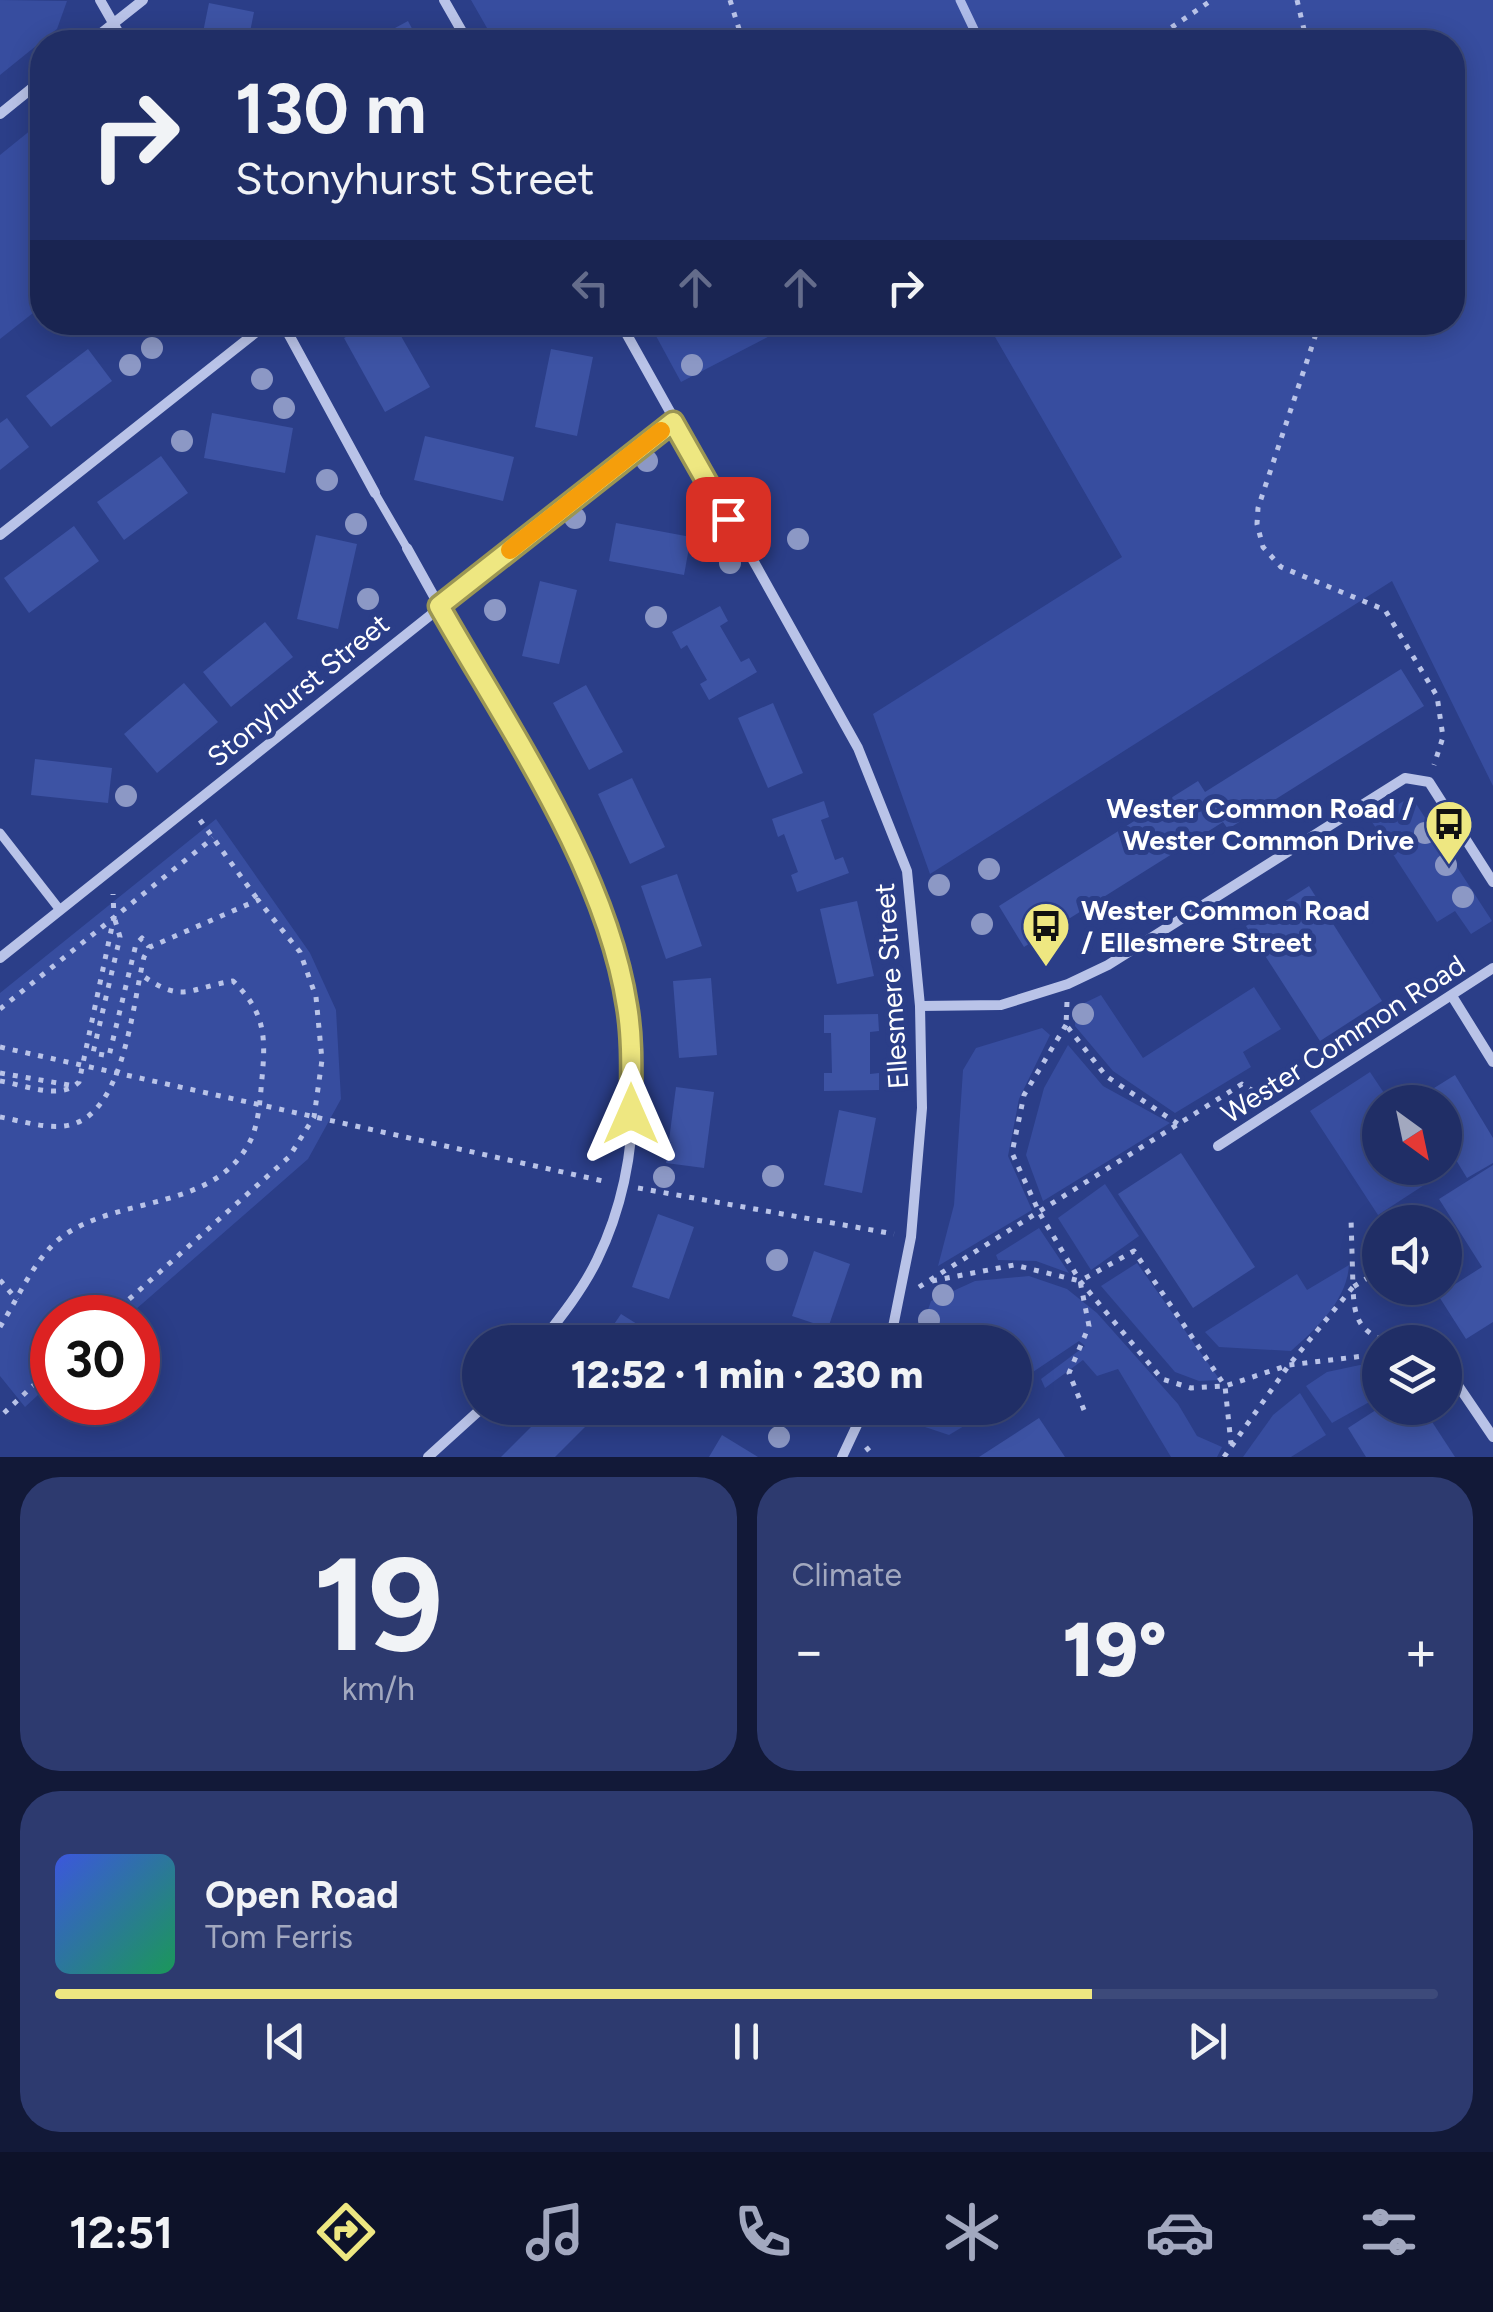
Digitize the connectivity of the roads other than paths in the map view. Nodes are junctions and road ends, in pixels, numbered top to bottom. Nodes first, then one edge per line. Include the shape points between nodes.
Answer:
1 (100, 0) edge
2 (144, 0) edge
3 (444, 0) edge
4 (113, 24) junction
5 (105, 30) edge
6 (117, 30) edge
7 (461, 30) edge
8 (30, 90) edge
9 (0, 114) edge
10 (253, 335) edge
11 (289, 335) edge
12 (628, 335) edge
13 (673, 422) junction
14 (375, 493) joint
15 (0, 535) edge
16 (407, 548) joint
17 (439, 606) junction
18 (0, 833) edge
19 (1493, 882) edge
20 (60, 910) junction
21 (0, 958) edge
22 (1493, 968) edge
23 (1452, 996) junction
24 (920, 1006) junction
25 (1493, 1062) edge
26 (1218, 1146) dead end
27 (553, 1325) edge
28 (894, 1325) edge
29 (1462, 1391) edge
30 (463, 1425) edge
31 (858, 1425) edge
32 (1493, 1437) edge
33 (428, 1457) edge
34 (842, 1457) edge

1 - 4 street
2 - 4 street
3 - 7 street
4 - 5 street
4 - 6 street
8 - 9 street
10 - 15 street
11 - 14 street
12 - 13 street, Ellesmere Street
13 - 17 street, Stonyhurst Street
13 - 24 street, Ellesmere Street via 858,748 907,872
14 - 16 lane
16 - 17 street
17 - 20 street, Stonyhurst Street
17 - 27 street via 602,910 628,1007 631,1114 624,1186 597,1260
18 - 20 street
19 - 24 street via 1429,782 1405,778 1068,984 1001,1006
20 - 21 street, Stonyhurst Street
22 - 23 street, Wester Common Road
23 - 25 street
23 - 26 street, Wester Common Road
24 - 28 street, Ellesmere Street via 922,1108 911,1237
29 - 32 street
30 - 33 street
31 - 34 street

